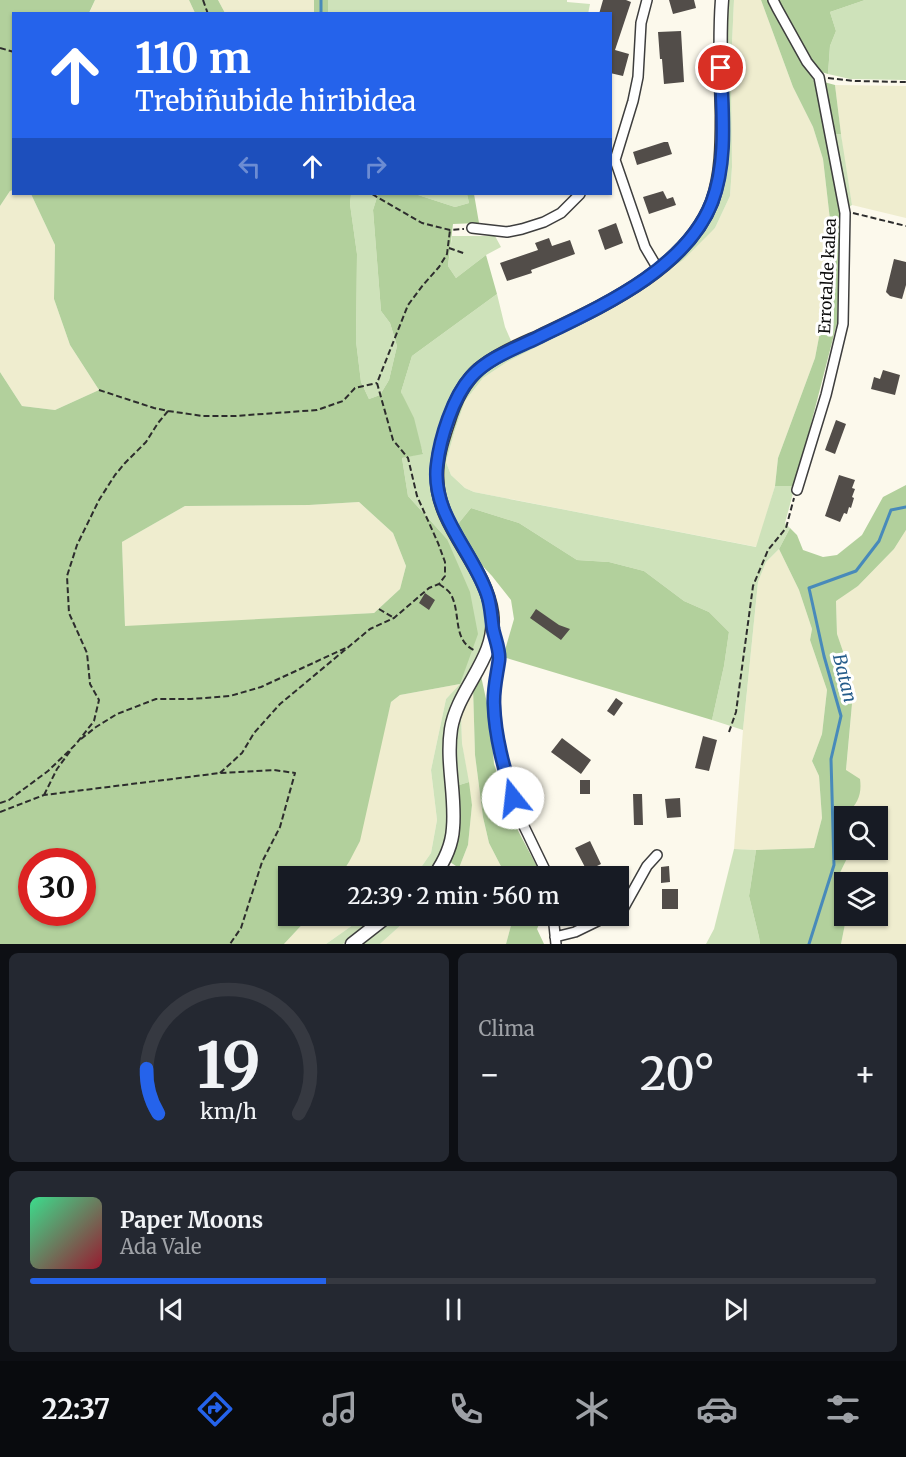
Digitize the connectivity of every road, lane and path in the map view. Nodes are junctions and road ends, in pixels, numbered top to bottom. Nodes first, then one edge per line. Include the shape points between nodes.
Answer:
1 (647, 0) edge
2 (722, 0) edge
3 (773, 0) edge
4 (819, 78) junction
5 (906, 82) edge
6 (613, 162) edge
7 (374, 195) edge
8 (579, 195) edge
9 (845, 213) junction
10 (906, 226) edge
11 (472, 228) dead end
12 (448, 248) junction
13 (466, 254) dead end
14 (658, 269) junction
15 (377, 382) junction
16 (99, 390) dead end
17 (168, 411) junction
18 (797, 490) joint
19 (439, 584) junction
20 (379, 609) dead end
21 (394, 618) junction
22 (493, 628) junction
23 (351, 645) junction
24 (485, 655) junction
25 (729, 732) dead end
26 (76, 744) junction
27 (220, 773) junction
28 (44, 795) junction
29 (0, 803) edge
30 (0, 812) edge
31 (657, 855) dead end
32 (440, 866) edge
33 (543, 866) edge
34 (629, 898) edge
35 (375, 926) edge
36 (554, 926) edge
37 (587, 926) edge
38 (556, 941) edge
39 (230, 944) edge
40 (352, 944) edge

1 - 6 street via 641,24 638,78
2 - 14 street via 722,146 717,182 712,202 693,236
3 - 4 street, Errotalde kalea
4 - 5 path
4 - 9 street, Errotalde kalea
6 - 14 street via 645,247
7 - 12 path via 422,223 450,230
8 - 11 street via 561,213 522,229 507,232
9 - 10 path
9 - 18 street, Errotalde kalea via 843,324
12 - 13 path
12 - 15 path via 440,267 408,305
14 - 22 street via 605,303 498,356 471,377 454,405 439,456 438,492 447,517 483,582
15 - 17 path via 355,388 342,401 317,410 235,416
15 - 19 path via 393,440 408,458 417,496 445,562 445,576
16 - 17 path
17 - 26 path via 99,500 77,544 67,576 69,613 87,653 90,684 99,700 94,721
18 - 25 path via 786,528 768,550 753,586 736,712
19 - 21 path
19 - 24 path via 453,601 458,632 469,648
20 - 21 path
21 - 23 path via 370,628
22 - 24 street
22 - 33 street via 499,657 493,703 504,767 518,814
23 - 26 path via 261,687 230,696 156,699 117,714
23 - 27 path via 280,704 242,753
24 - 32 street via 456,711 452,728 453,828
26 - 28 path
26 - 29 path via 48,771
27 - 28 path
27 - 39 path via 295,773 280,827 262,862 241,928
28 - 30 path
31 - 34 street via 646,866
35 - 40 street
36 - 38 street
37 - 38 street

